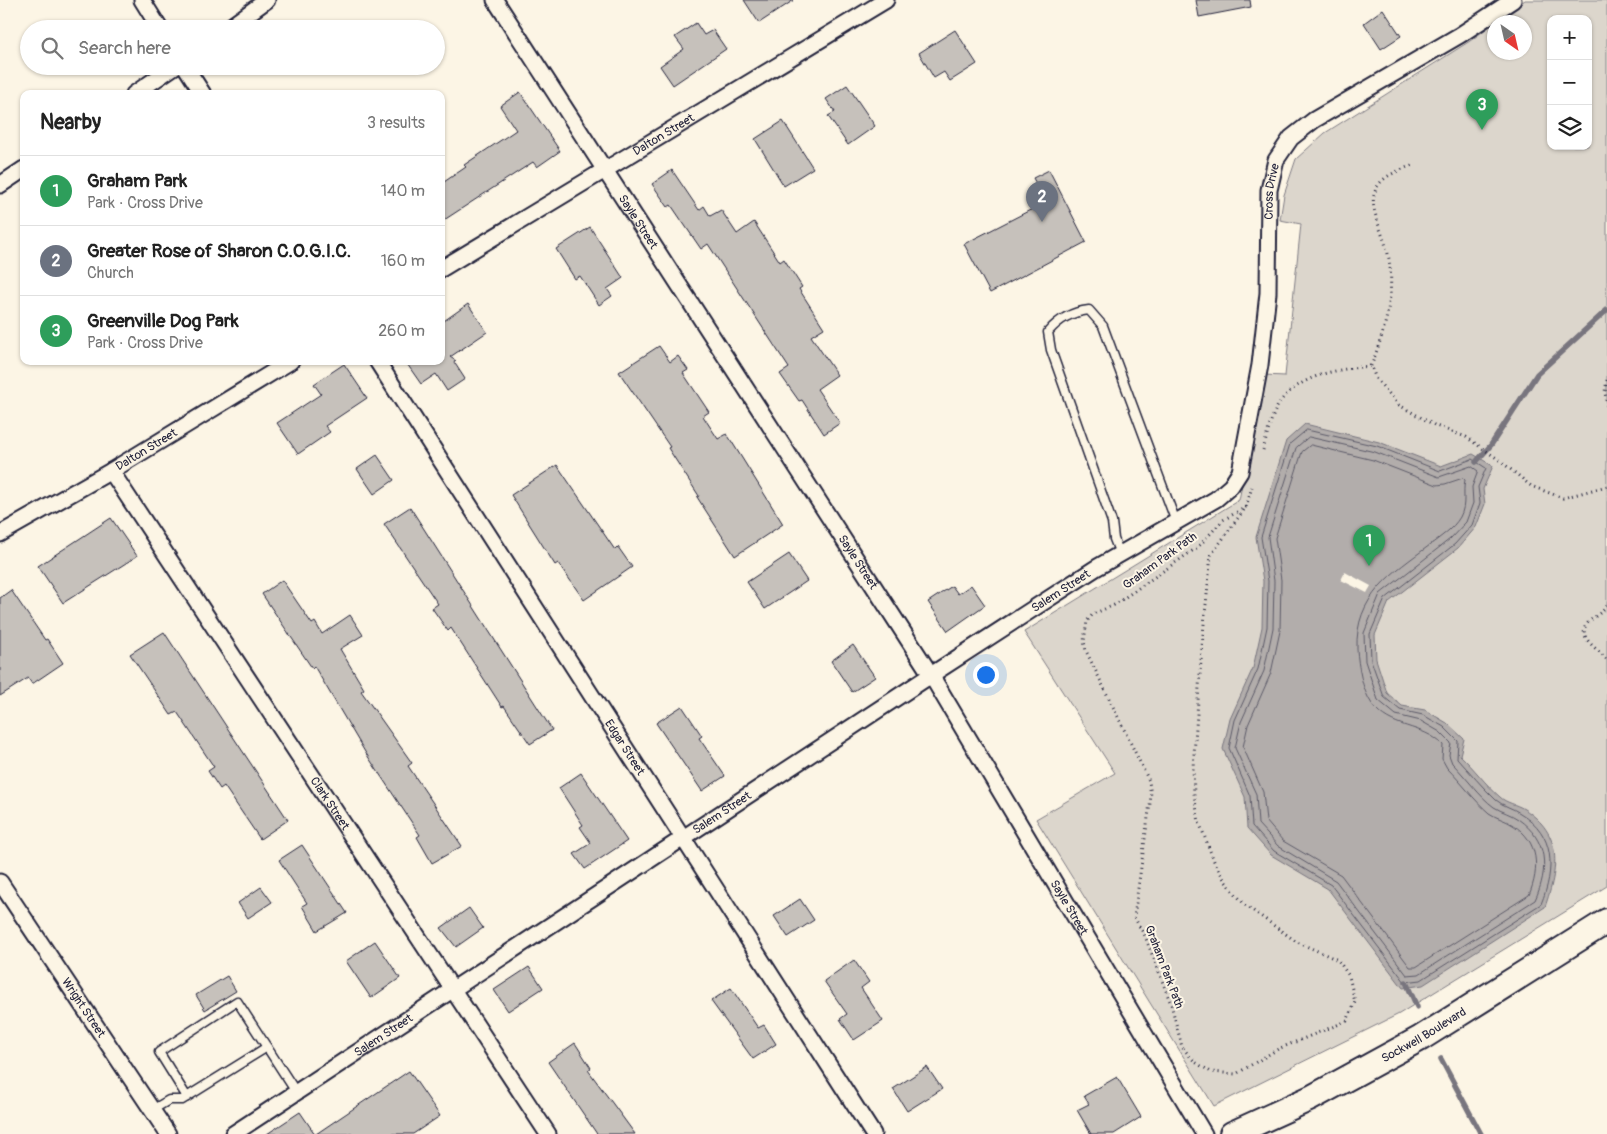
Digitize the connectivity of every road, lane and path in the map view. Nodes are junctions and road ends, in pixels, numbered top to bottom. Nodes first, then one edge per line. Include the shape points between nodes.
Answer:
1 (142, 0) edge
2 (267, 0) edge
3 (495, 0) edge
4 (886, 0) edge
5 (1513, 0) edge
6 (154, 20) edge
7 (239, 20) edge
8 (162, 75) edge
9 (191, 75) edge
10 (140, 90) edge
11 (200, 90) edge
12 (1415, 164) dead end
13 (605, 168) junction
14 (20, 172) edge
15 (0, 185) edge
16 (445, 267) edge
17 (284, 365) edge
18 (380, 365) edge
19 (1371, 366) junction
20 (1607, 380) edge
21 (1607, 407) edge
22 (1262, 454) dead end
23 (111, 471) junction
24 (1254, 481) dead end
25 (1607, 486) edge
26 (1216, 499) joint
27 (1246, 507) junction
28 (1176, 522) junction
29 (0, 534) edge
30 (1120, 554) junction
31 (1607, 606) edge
32 (1607, 660) edge
33 (931, 674) junction
34 (683, 837) junction
35 (0, 882) edge
36 (1607, 921) edge
37 (451, 990) junction
38 (267, 1047) junction
39 (296, 1092) junction
40 (188, 1097) junction
41 (152, 1110) junction
42 (168, 1134) edge
43 (233, 1134) edge
44 (548, 1134) edge
45 (873, 1134) edge
46 (1204, 1134) edge
47 (1232, 1134) edge

1 - 6 street
2 - 7 street
3 - 13 street, Sayle Street
4 - 13 street, Dalton Street
5 - 26 street, Cross Drive via 1460,35 1314,120 1291,138 1276,160 1269,190 1268,293 1260,365 1240,472 1231,486
8 - 10 street
9 - 11 street
12 - 19 path via 1386,177 1374,196 1388,254 1390,291 1385,330
13 - 16 street, Dalton Street
13 - 33 street, Sayle Street
14 - 15 street
17 - 23 street, Dalton Street
18 - 34 street, Edgar Street
19 - 22 path via 1338,370 1308,379 1284,397 1272,419
19 - 25 path via 1376,379 1399,405 1436,426 1466,436 1531,486 1563,498
20 - 21 path
23 - 29 street, Dalton Street
23 - 37 street, Clark Street
24 - 27 path, Graham Park Path
26 - 28 street, Salem Street
27 - 27 path, Graham Park Path via 1223,520 1190,552 1114,605 1094,614 1086,621 1084,641 1104,690 1149,780 1151,796 1134,917 1145,936 1171,1004 1182,1048 1211,1072 1236,1074 1278,1048 1347,1021 1355,1002 1349,976 1338,960 1297,942 1245,905 1225,881 1199,822 1193,767 1212,555
28 - 30 street, Salem Street
28 - 30 lane via 1103,326 1089,310 1058,320 1048,332 1051,350 1112,522
30 - 33 street, Salem Street
31 - 32 path via 1586,626 1584,634
33 - 34 street, Salem Street
33 - 46 street, Sayle Street
34 - 37 street, Salem Street
34 - 45 street, Edgar Street
35 - 41 street, Wright Street
36 - 47 main road, Sockwell Boulevard via 1469,1010 1398,1051 1311,1098
37 - 39 street, Salem Street
37 - 44 street, Clark Street
38 - 39 lane
38 - 40 lane
38 - 40 lane via 237,1001 158,1052
39 - 43 street, Salem Street
40 - 41 lane via 169,1100
41 - 42 street, Wright Street

